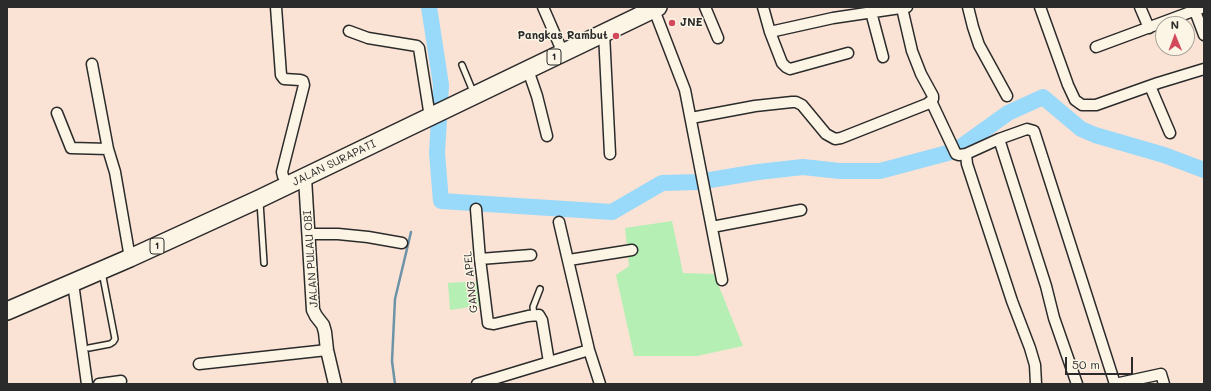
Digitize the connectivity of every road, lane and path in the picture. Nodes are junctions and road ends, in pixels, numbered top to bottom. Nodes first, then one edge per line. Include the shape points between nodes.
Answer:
1 (276, 7) edge
2 (543, 7) edge
3 (705, 7) edge
4 (763, 7) edge
5 (907, 7) edge
6 (968, 7) edge
7 (1040, 7) edge
8 (1140, 7) edge
9 (655, 8) edge
10 (902, 8) edge
11 (1199, 9) edge
12 (871, 12) junction
13 (1148, 28) junction
14 (349, 31) dead end
15 (770, 32) junction
16 (604, 33) junction
17 (1204, 35) edge
18 (718, 38) dead end
19 (1096, 47) dead end
20 (563, 53) junction
21 (848, 53) dead end
22 (883, 57) dead end
23 (92, 64) dead end
24 (462, 65) dead end
25 (1204, 69) edge
26 (528, 70) junction
27 (1150, 86) junction
28 (475, 96) junction
29 (1007, 96) dead end
30 (931, 101) junction
31 (57, 113) dead end
32 (432, 116) junction
33 (691, 118) junction
34 (1170, 133) dead end
35 (547, 136) dead end
36 (999, 139) junction
37 (108, 149) junction
38 (610, 154) dead end
39 (961, 154) junction
40 (305, 178) junction
41 (288, 186) junction
42 (259, 199) junction
43 (476, 209) dead end
44 (801, 210) dead end
45 (559, 222) dead end
46 (712, 227) junction
47 (309, 234) junction
48 (402, 243) dead end
49 (632, 250) dead end
50 (531, 256) dead end
51 (130, 258) junction
52 (480, 259) junction
53 (568, 260) junction
54 (264, 263) dead end
55 (102, 270) junction
56 (722, 280) dead end
57 (73, 283) junction
58 (540, 289) dead end
59 (7, 311) edge
60 (534, 315) junction
61 (89, 348) dead end
62 (327, 350) junction
63 (590, 350) junction
64 (549, 362) junction
65 (199, 364) dead end
66 (121, 381) dead end
67 (87, 384) edge
68 (99, 384) edge
69 (335, 384) edge
70 (477, 384) edge
71 (600, 384) edge
72 (1036, 384) edge
73 (1076, 384) edge
74 (1164, 384) edge

1 - 41 street via 281,76 284,79 303,81 304,85 282,172
2 - 20 street
3 - 18 street
4 - 15 street
5 - 10 street
6 - 29 street via 979,45
7 - 27 street via 1068,85 1078,104 1096,105
8 - 13 street
9 - 16 highway, JALAN SURAPATI / 1
9 - 33 street via 683,83
10 - 12 street
10 - 30 street via 912,51 933,96
11 - 13 street
11 - 17 street
12 - 15 street
12 - 22 street
13 - 19 street
14 - 32 street via 368,38 419,48
15 - 21 street via 782,63 788,68
16 - 20 highway, JALAN SURAPATI / 1
16 - 38 street
20 - 26 highway, JALAN SURAPATI / 1
23 - 37 street
24 - 28 lane
25 - 27 street
26 - 28 highway, JALAN SURAPATI / 1
26 - 35 street
27 - 34 street
28 - 32 highway, JALAN SURAPATI / 1
30 - 33 street via 834,139 826,134 802,105 792,102
30 - 39 street via 951,142
31 - 37 street via 71,148
32 - 40 highway, JALAN SURAPATI / 1
33 - 46 street
36 - 39 street
36 - 73 street
36 - 74 street via 1027,129 1034,131 1115,384 1161,374
37 - 51 street via 115,172
39 - 72 street via 967,164 1032,354
40 - 41 highway, JALAN SURAPATI / 1
40 - 47 street, JALAN PULAU OBI
41 - 42 highway, JALAN SURAPATI / 1
42 - 51 highway, JALAN SURAPATI / 1
42 - 54 lane
43 - 52 street, GANG APEL
44 - 46 street
45 - 53 street
46 - 56 street
47 - 48 street via 338,234
47 - 62 street, JALAN PULAU OBI via 313,310 323,325
49 - 53 street
50 - 52 street
51 - 55 highway, JALAN SURAPATI / 1
52 - 60 street, GANG APEL via 488,323 494,324
53 - 63 street
55 - 57 highway, JALAN SURAPATI / 1
55 - 61 lane via 115,339 110,344
57 - 59 highway, JALAN SURAPATI / 1
57 - 67 street
58 - 60 lane via 533,307
60 - 64 street via 539,315 542,320
62 - 65 street
62 - 69 street, JALAN PULAU OBI
63 - 64 street
63 - 71 street
64 - 70 street
66 - 68 street

